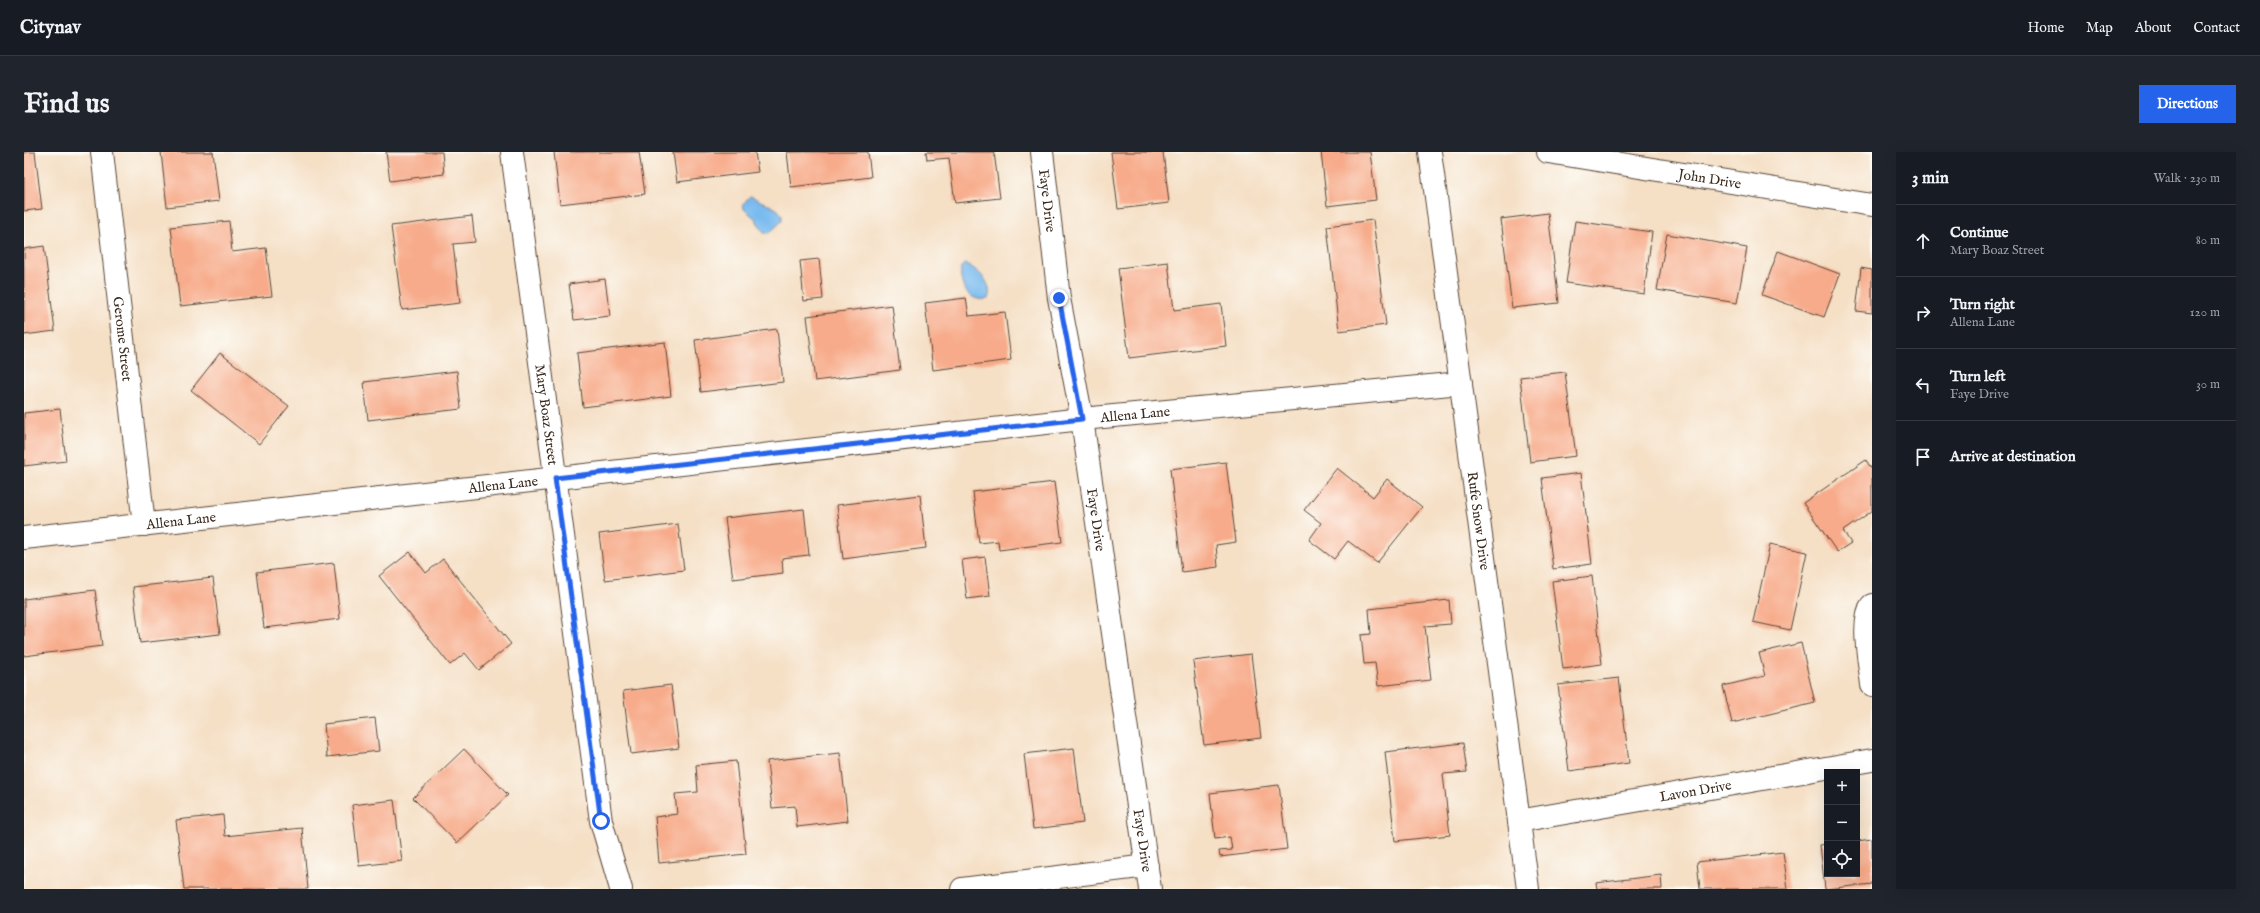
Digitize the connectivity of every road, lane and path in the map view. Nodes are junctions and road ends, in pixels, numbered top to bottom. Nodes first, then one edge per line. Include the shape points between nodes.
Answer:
1 (102, 152) edge
2 (512, 152) edge
3 (1042, 152) edge
4 (1430, 152) edge
5 (1548, 152) edge
6 (1872, 205) edge
7 (1461, 384) junction
8 (1082, 419) junction
9 (555, 478) junction
10 (144, 525) junction
11 (24, 538) edge
12 (1872, 605) edge
13 (1872, 685) edge
14 (1872, 760) edge
15 (1519, 821) junction
16 (1147, 866) junction
17 (621, 889) edge
18 (962, 889) edge
19 (1150, 889) edge
20 (1528, 889) edge

1 - 10 street, Gerome Street
2 - 9 street, Mary Boaz Street
3 - 8 street, Faye Drive via 1059,298
4 - 7 street, Rufe Snow Drive
5 - 6 street, John Drive
7 - 8 street, Allena Lane
7 - 15 street, Rufe Snow Drive
8 - 9 street, Allena Lane
8 - 16 street, Faye Drive
9 - 10 street, Allena Lane
9 - 17 street, Mary Boaz Street via 601,821
10 - 11 street, Allena Lane
12 - 13 street via 1866,629
14 - 15 street, Lavon Drive
15 - 20 street, Rufe Snow Drive
16 - 18 street
16 - 19 street, Faye Drive

